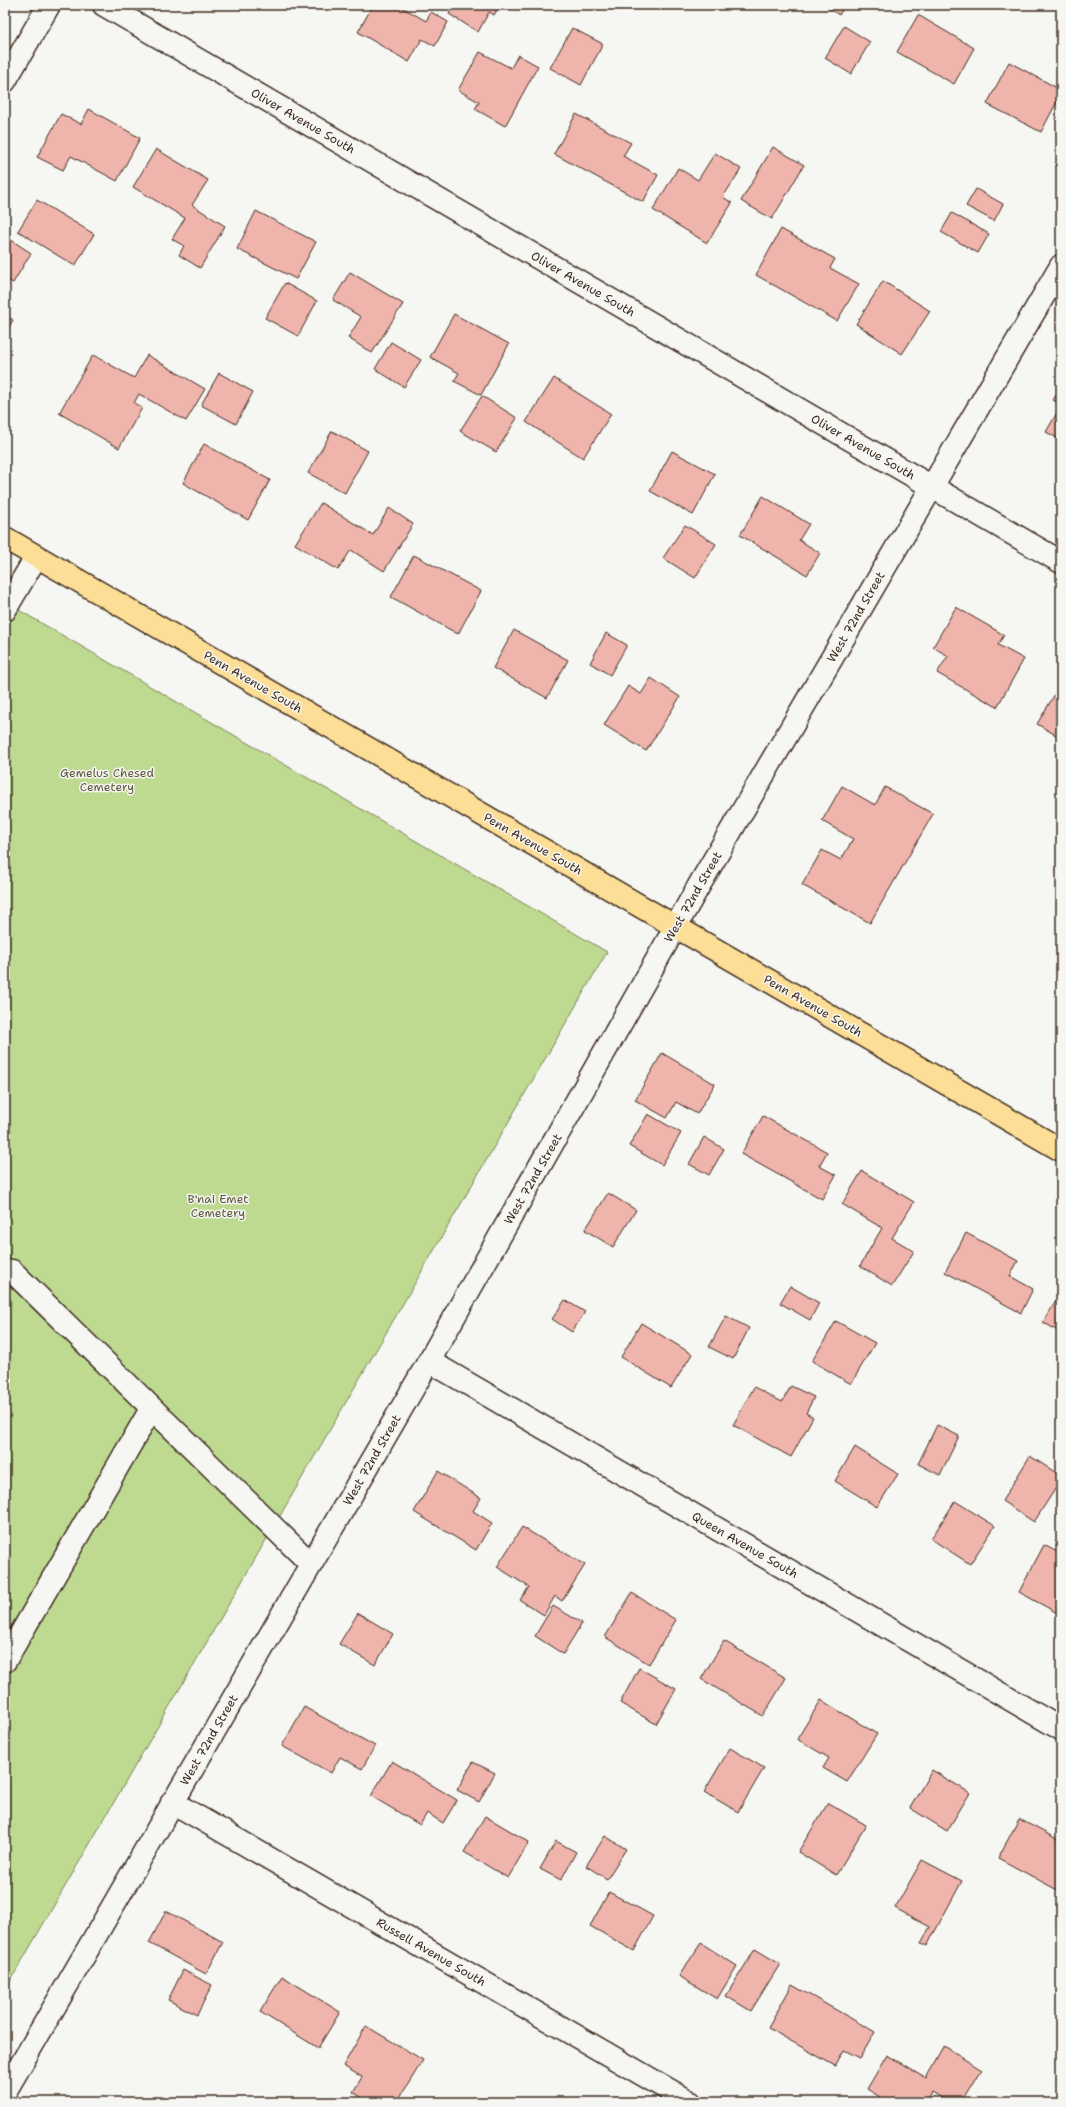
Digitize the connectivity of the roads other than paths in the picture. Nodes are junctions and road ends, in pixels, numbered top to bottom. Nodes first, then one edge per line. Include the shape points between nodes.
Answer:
1 (49, 5) edge
2 (104, 5) edge
3 (5, 81) edge
4 (1061, 266) edge
5 (932, 487) junction
6 (5, 538) edge
7 (36, 557) junction
8 (1061, 562) edge
9 (5, 610) edge
10 (676, 927) junction
11 (1061, 1150) edge
12 (12, 1270) dead end
13 (429, 1361) junction
14 (151, 1409) junction
15 (311, 1564) junction
16 (5, 1661) edge
17 (1061, 1729) edge
18 (172, 1802) junction
19 (5, 2092) edge
20 (690, 2102) edge

1 - 3 street
2 - 5 street, Oliver Avenue South
4 - 5 street, West 72nd Street
5 - 8 street, Oliver Avenue South
5 - 10 street, West 72nd Street
6 - 7 main road, Penn Avenue South
7 - 9 street
7 - 10 main road, Penn Avenue South
10 - 11 main road, Penn Avenue South
10 - 13 street, West 72nd Street
12 - 14 street
13 - 15 street, West 72nd Street
13 - 17 street, Queen Avenue South
14 - 15 street
14 - 16 street
15 - 18 street, West 72nd Street
18 - 19 street, West 72nd Street
18 - 20 street, Russell Avenue South

